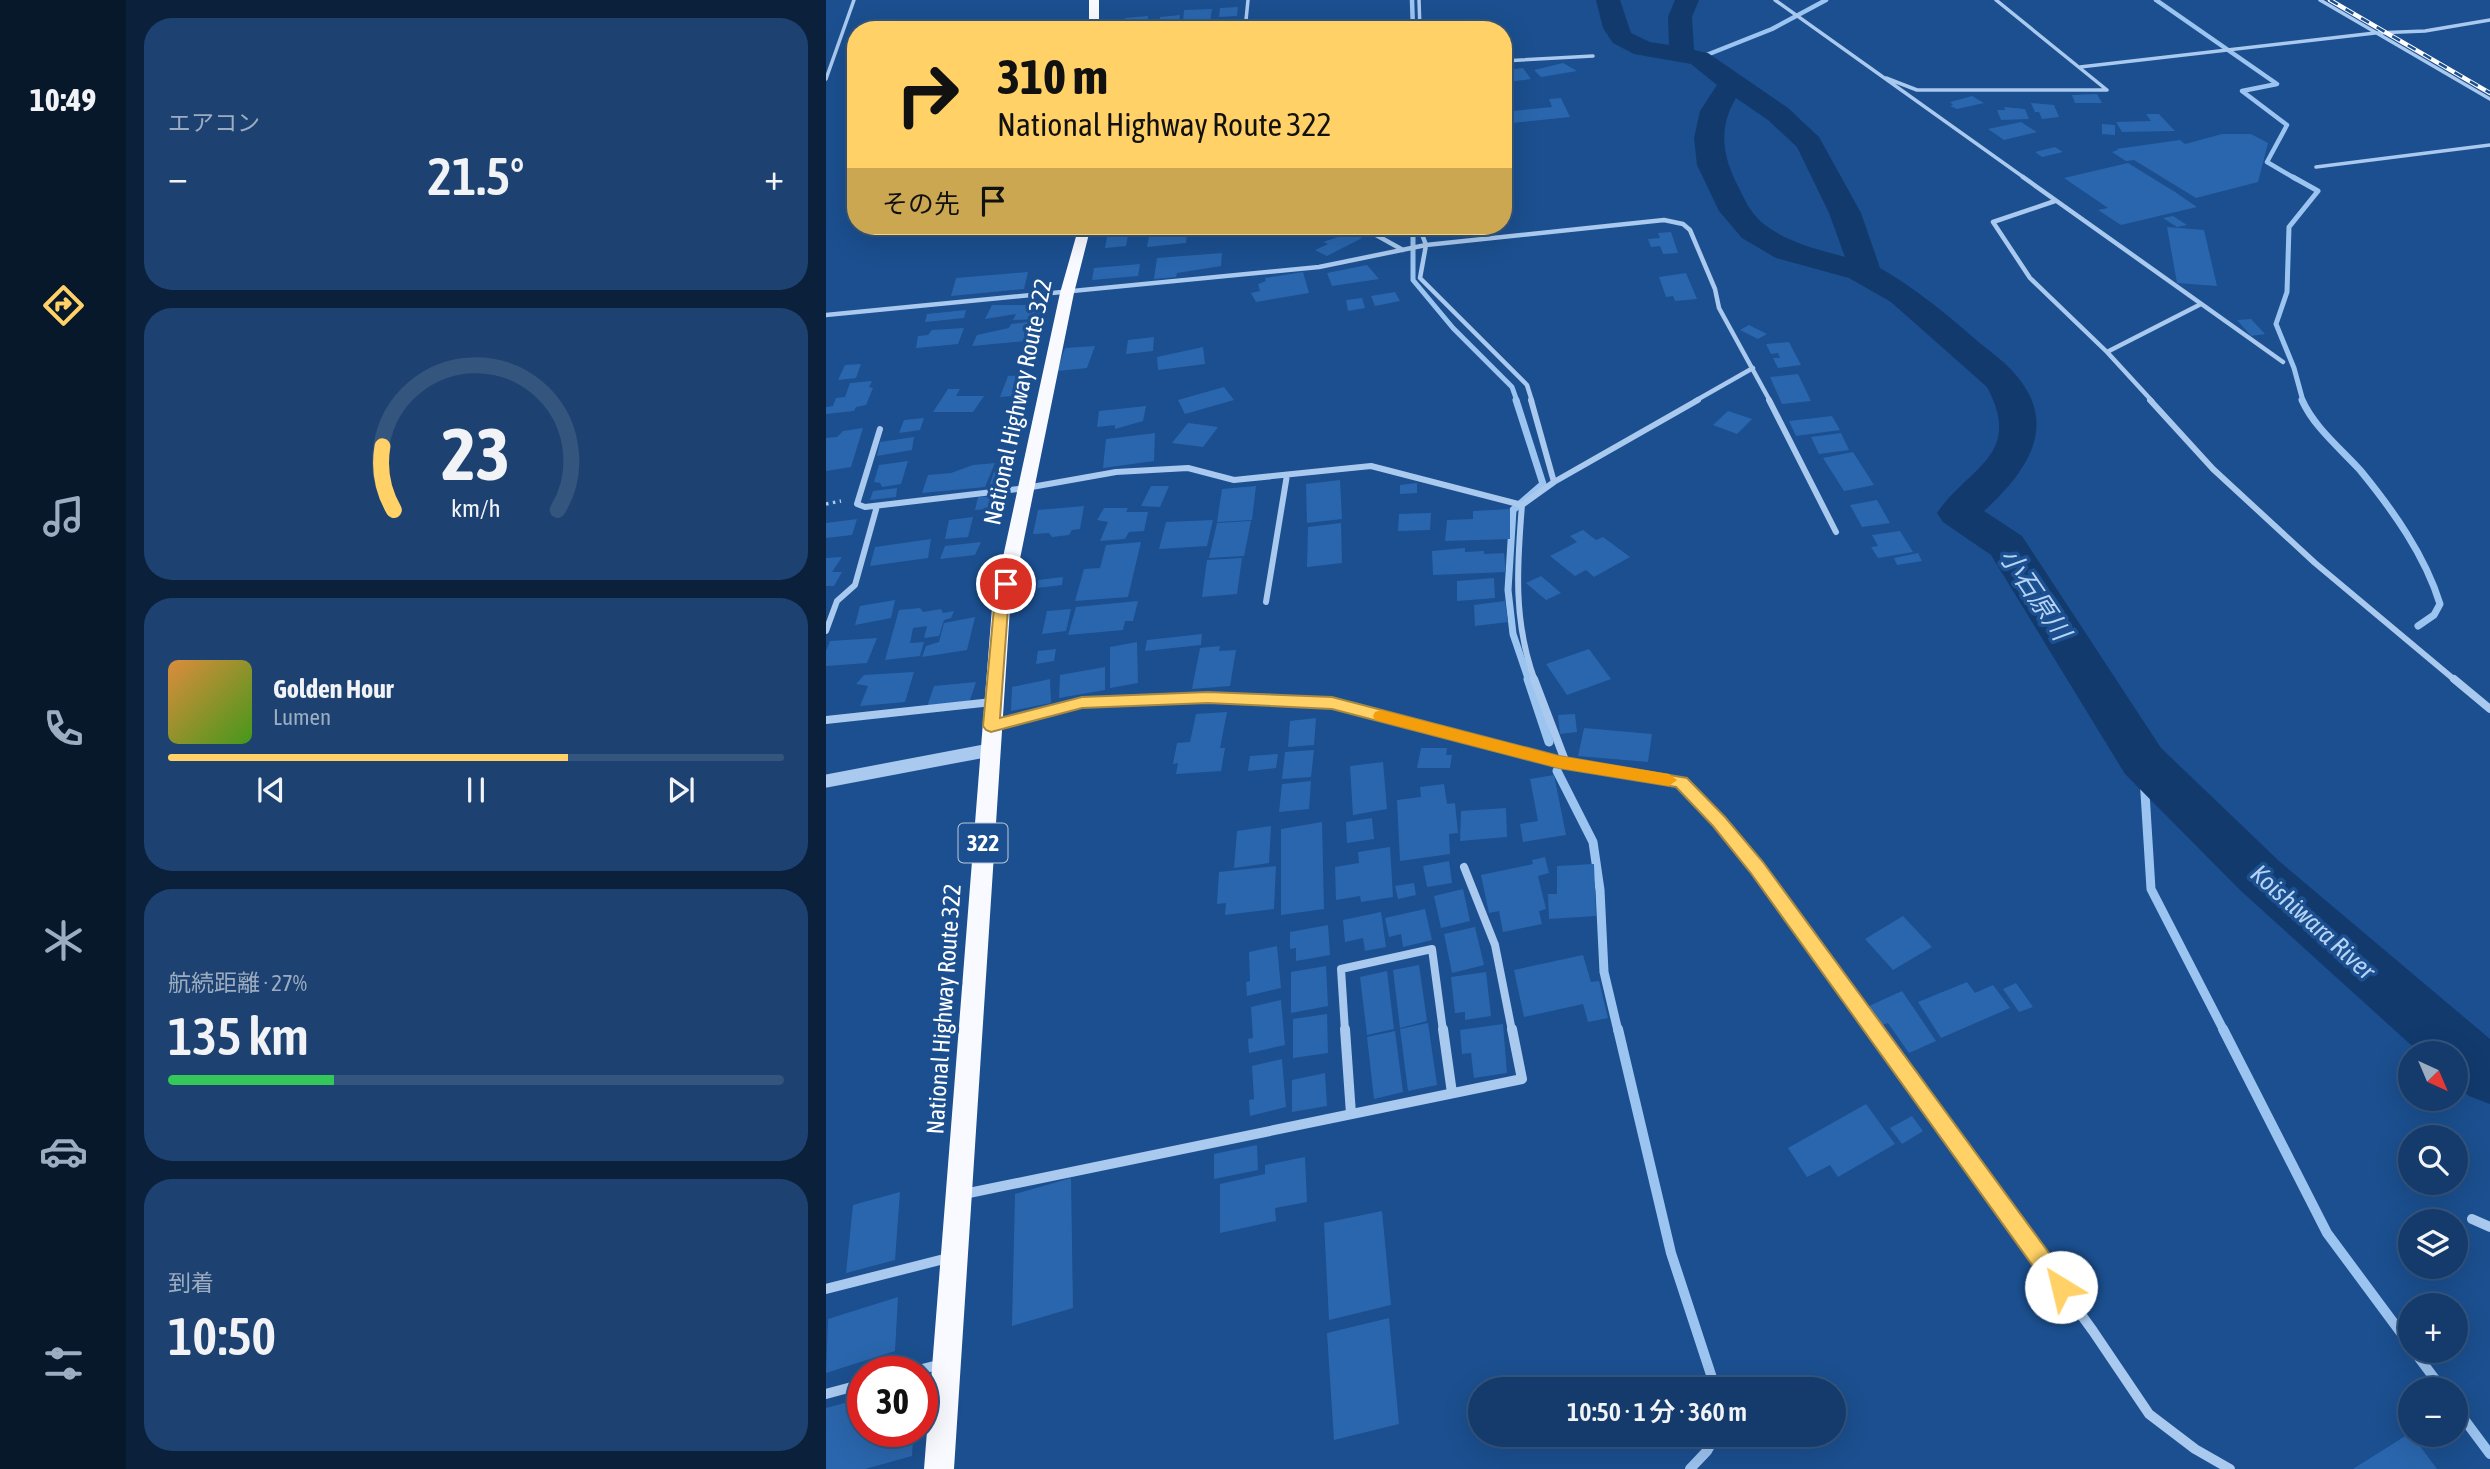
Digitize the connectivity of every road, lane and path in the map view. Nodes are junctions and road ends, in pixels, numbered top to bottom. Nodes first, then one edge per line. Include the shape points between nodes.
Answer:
1 (854, 0) edge
2 (1094, 0) edge
3 (1248, 0) edge
4 (1419, 0) edge
5 (1775, 0) edge
6 (1996, 0) edge
7 (2320, 0) edge
8 (2490, 20) edge
9 (1094, 21) edge
10 (1246, 21) edge
11 (1420, 21) edge
12 (2375, 33) junction
13 (1593, 56) dead end
14 (1512, 60) edge
15 (2080, 67) junction
16 (1877, 75) junction
17 (826, 79) edge
18 (2490, 99) edge
19 (2490, 145) edge
20 (2316, 167) dead end
21 (2055, 201) junction
22 (1083, 235) edge
23 (1376, 235) edge
24 (1420, 235) edge
25 (1422, 246) junction
26 (1406, 249) junction
27 (1067, 293) junction
28 (2201, 304) junction
29 (826, 315) edge
30 (2107, 352) junction
31 (2283, 362) dead end
32 (1753, 368) junction
33 (880, 429) dead end
34 (1287, 475) junction
35 (1554, 482) junction
36 (1026, 488) junction
37 (1522, 505) junction
38 (877, 506) junction
39 (1836, 532) dead end
40 (1266, 602) dead end
41 (826, 631) edge
42 (993, 702) junction
43 (2490, 709) edge
44 (826, 719) edge
45 (991, 726) junction
46 (990, 750) junction
47 (1566, 763) junction
48 (826, 781) edge
49 (1464, 867) dead end
50 (1452, 1093) junction
51 (1351, 1114) junction
52 (957, 1195) junction
53 (2472, 1219) dead end
54 (2490, 1227) edge
55 (952, 1256) junction
56 (826, 1289) edge
57 (946, 1363) junction
58 (938, 1365) edge
59 (847, 1388) edge
60 (826, 1394) edge
61 (939, 1469) edge
62 (2230, 1469) edge

1 - 17 street
2 - 9 highway
3 - 10 street
4 - 11 street
5 - 16 street
6 - 15 street
7 - 12 street
8 - 12 street via 2425,31
12 - 15 street
12 - 18 street
13 - 14 street
15 - 16 street via 2108,90 1917,90
16 - 21 street
19 - 20 street
21 - 28 street
21 - 30 street via 1993,222 2030,278
22 - 27 highway, National Highway Route 322 / 322
23 - 26 street
24 - 25 street
25 - 26 street
25 - 32 street via 1664,220 1683,224 1690,230 1719,307
25 - 35 street via 1420,278 1527,385
26 - 27 street via 1319,267
27 - 29 street
27 - 36 highway, National Highway Route 322 / 322
28 - 30 street
28 - 31 street
30 - 43 street via 2213,469 2315,563
32 - 35 street
32 - 39 street
33 - 38 street via 857,504
34 - 36 street via 1234,480 1188,468 1116,472
34 - 37 street via 1371,467
34 - 40 street
35 - 37 street
36 - 38 street
36 - 42 highway, National Highway Route 322 / 322 via 1001,608
37 - 47 street via 1516,586 1526,657
38 - 41 street via 855,585 837,601
42 - 44 street
42 - 45 highway, National Highway Route 322 / 322
45 - 46 highway, National Highway Route 322 / 322
45 - 47 street via 1082,703 1208,698 1332,703
46 - 48 street
46 - 52 highway, National Highway Route 322 / 322
47 - 62 street via 1681,782 1719,822 1765,878 2149,1413
49 - 50 street via 1495,945 1522,1079
50 - 51 street
50 - 51 street via 1432,949 1341,969
51 - 52 street
52 - 55 highway, National Highway Route 322 / 322
53 - 54 street
55 - 56 street
55 - 57 highway, National Highway Route 322 / 322
57 - 58 street
57 - 61 highway, National Highway Route 322 / 322
59 - 60 street

